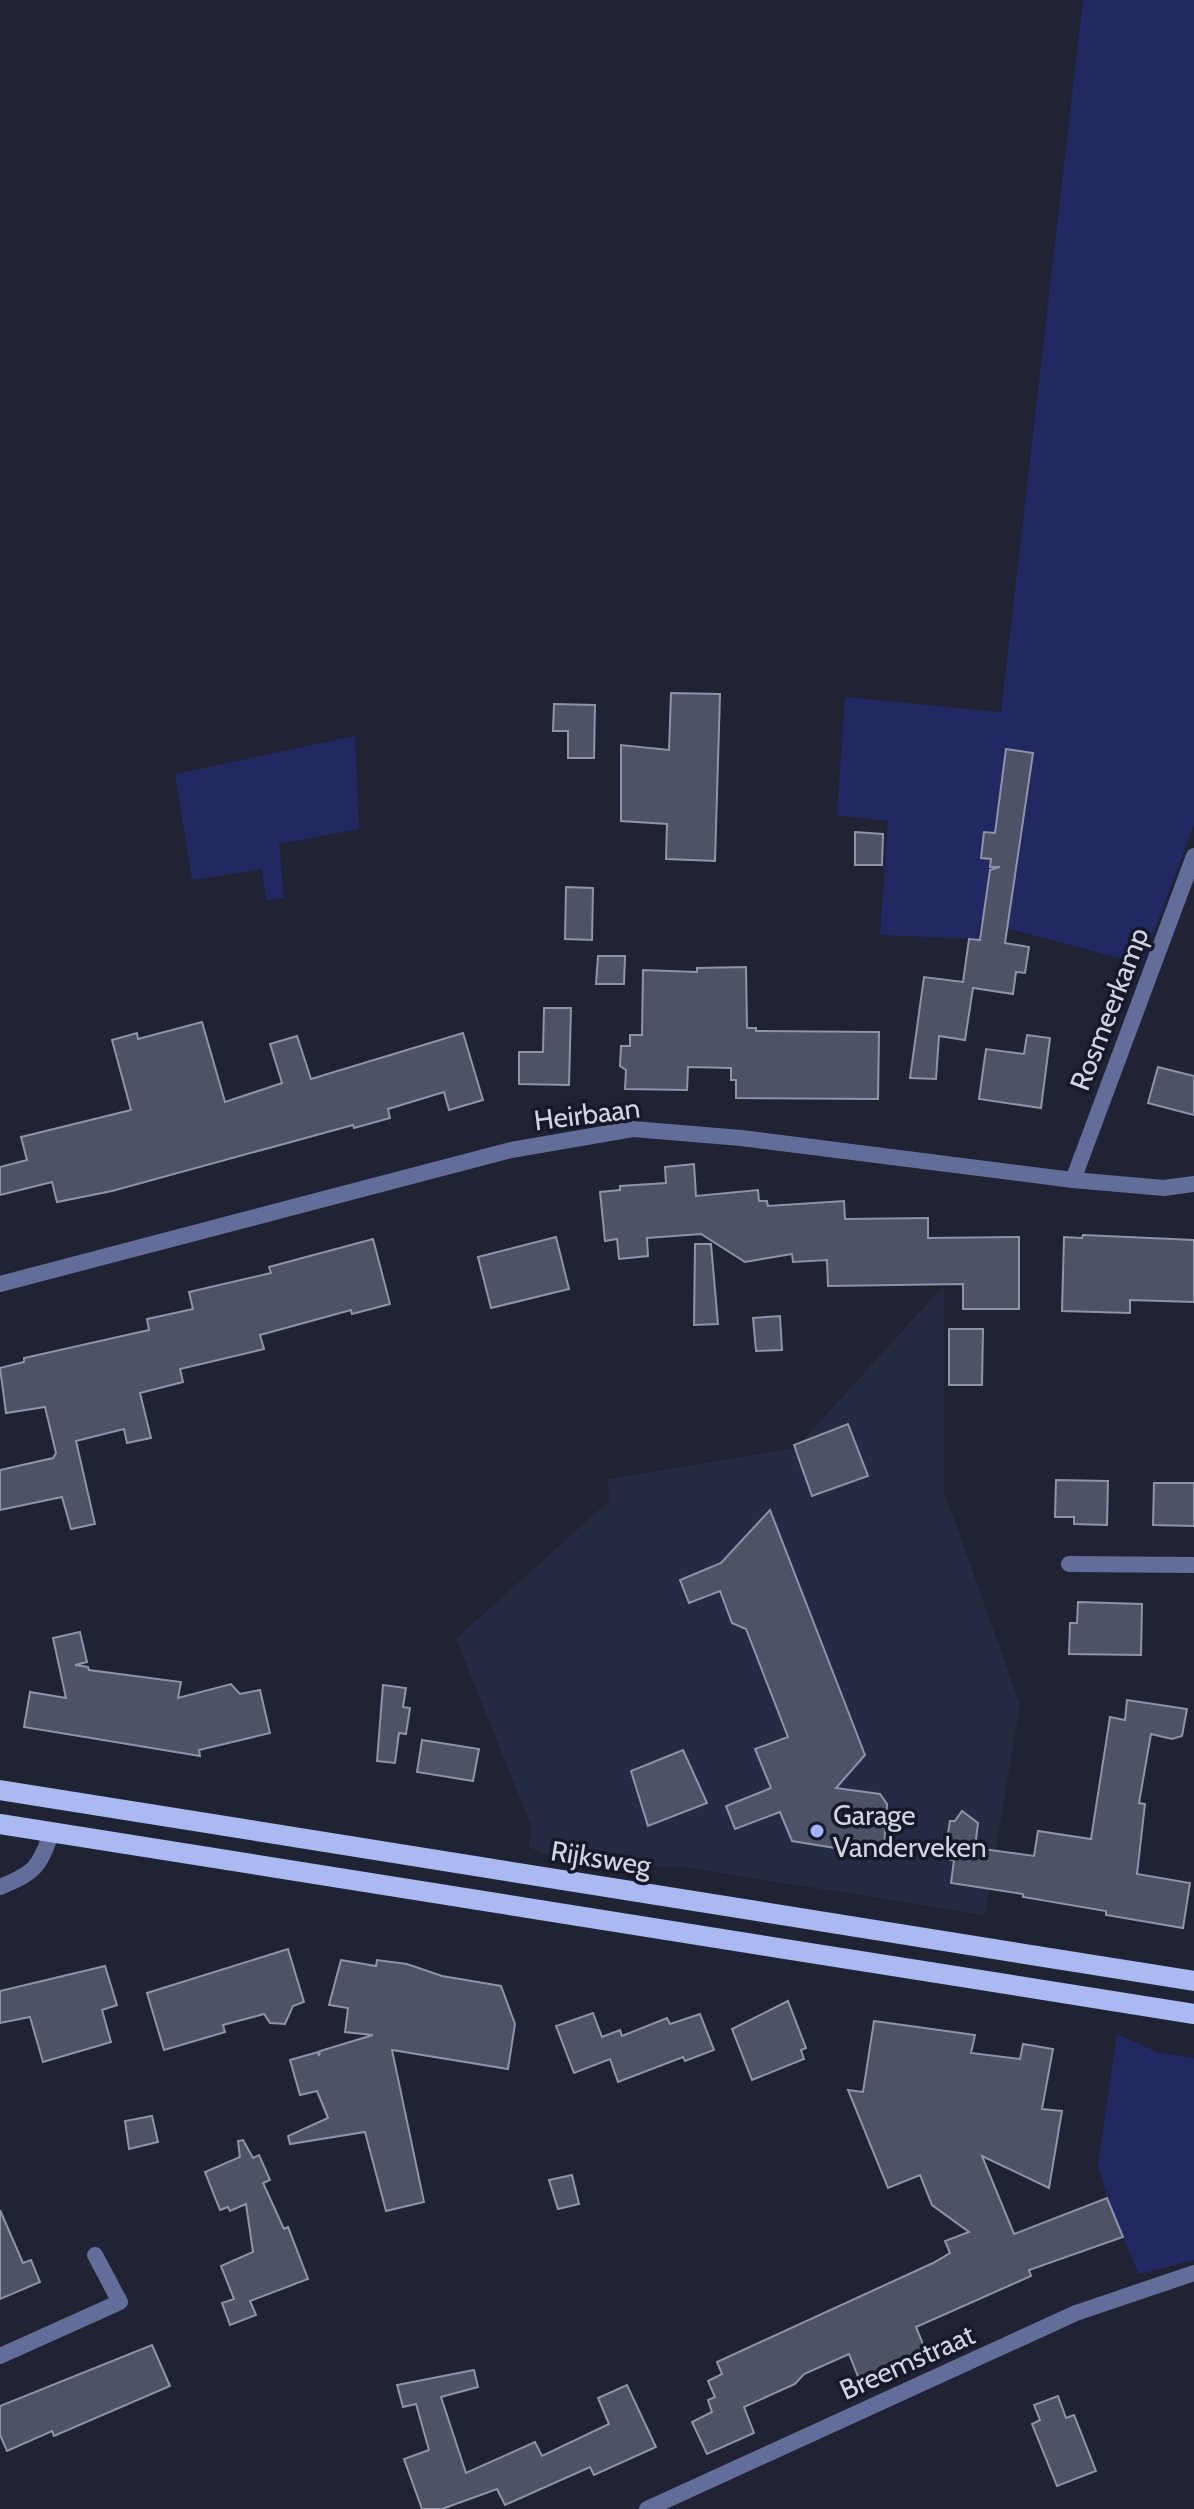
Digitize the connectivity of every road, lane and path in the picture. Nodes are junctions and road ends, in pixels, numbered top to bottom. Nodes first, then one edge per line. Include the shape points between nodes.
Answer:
1 (1194, 856) edge
2 (1073, 1180) junction
3 (1194, 1184) edge
4 (0, 1284) edge
5 (1069, 1564) dead end
6 (1194, 1565) edge
7 (0, 1790) edge
8 (0, 1824) edge
9 (51, 1834) junction
10 (0, 1887) edge
11 (1194, 1981) edge
12 (1194, 2014) edge
13 (95, 2255) dead end
14 (1194, 2273) edge
15 (0, 2356) edge
16 (647, 2509) edge

1 - 2 street, Rosmeerkamp
2 - 3 street, Heirbaan via 1164,1188
2 - 4 street, Heirbaan via 633,1129 511,1150
5 - 6 street
7 - 11 main road, Rijksweg
8 - 9 main road
9 - 10 street via 41,1863 27,1876
9 - 12 main road
13 - 15 street via 120,2302
14 - 16 street, Breemstraat via 1076,2313

